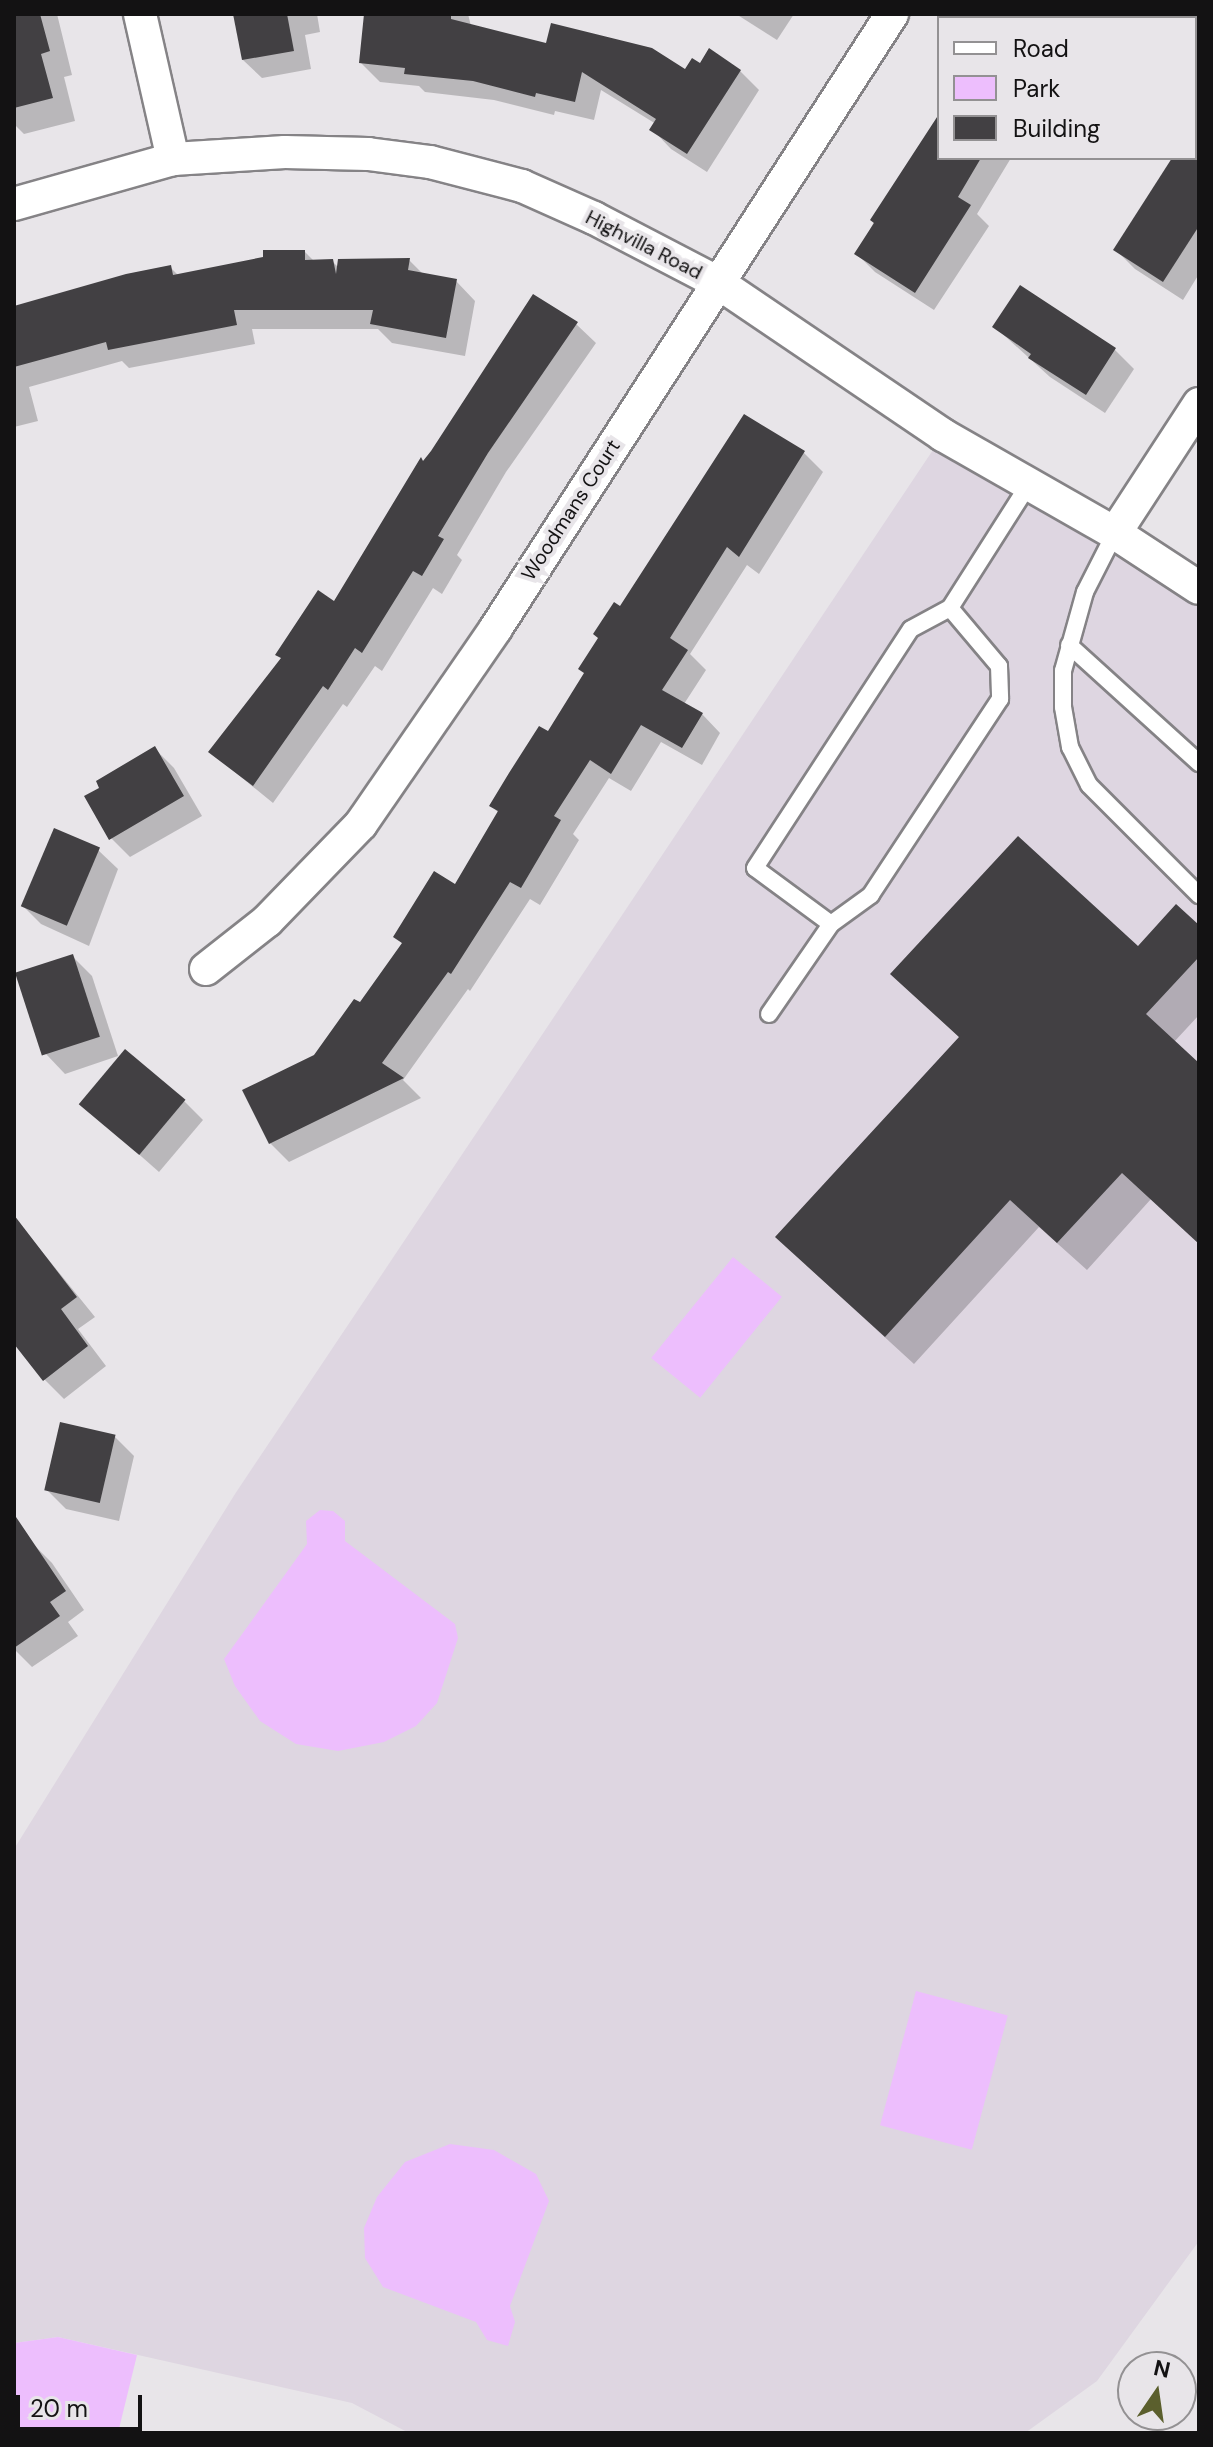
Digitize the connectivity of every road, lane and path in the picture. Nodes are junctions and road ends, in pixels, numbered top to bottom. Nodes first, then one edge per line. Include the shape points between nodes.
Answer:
1 (140, 14) edge
2 (892, 14) edge
3 (173, 159) junction
4 (14, 204) edge
5 (717, 282) junction
6 (1199, 404) edge
7 (1029, 484) junction
8 (1115, 533) junction
9 (1199, 588) edge
10 (950, 608) junction
11 (1069, 645) junction
12 (1199, 763) edge
13 (1199, 895) edge
14 (831, 924) junction
15 (206, 969) dead end
16 (769, 1014) dead end

1 - 3 street
2 - 5 street, Woodmans Court
3 - 4 street, Highvilla Road
3 - 5 street, Highvilla Road via 285,152 430,162 522,186
5 - 7 street, Highvilla Road via 943,435
5 - 15 street, Woodmans Court via 496,628 361,824 267,921
6 - 8 street
7 - 8 street, Highvilla Road
7 - 10 lane
8 - 9 street, Highvilla Road
8 - 11 lane via 1085,592
10 - 14 lane via 999,666 1000,699 871,895
10 - 14 lane via 911,629 755,868
11 - 12 lane
11 - 13 lane via 1063,707 1070,747 1089,785
14 - 16 lane

